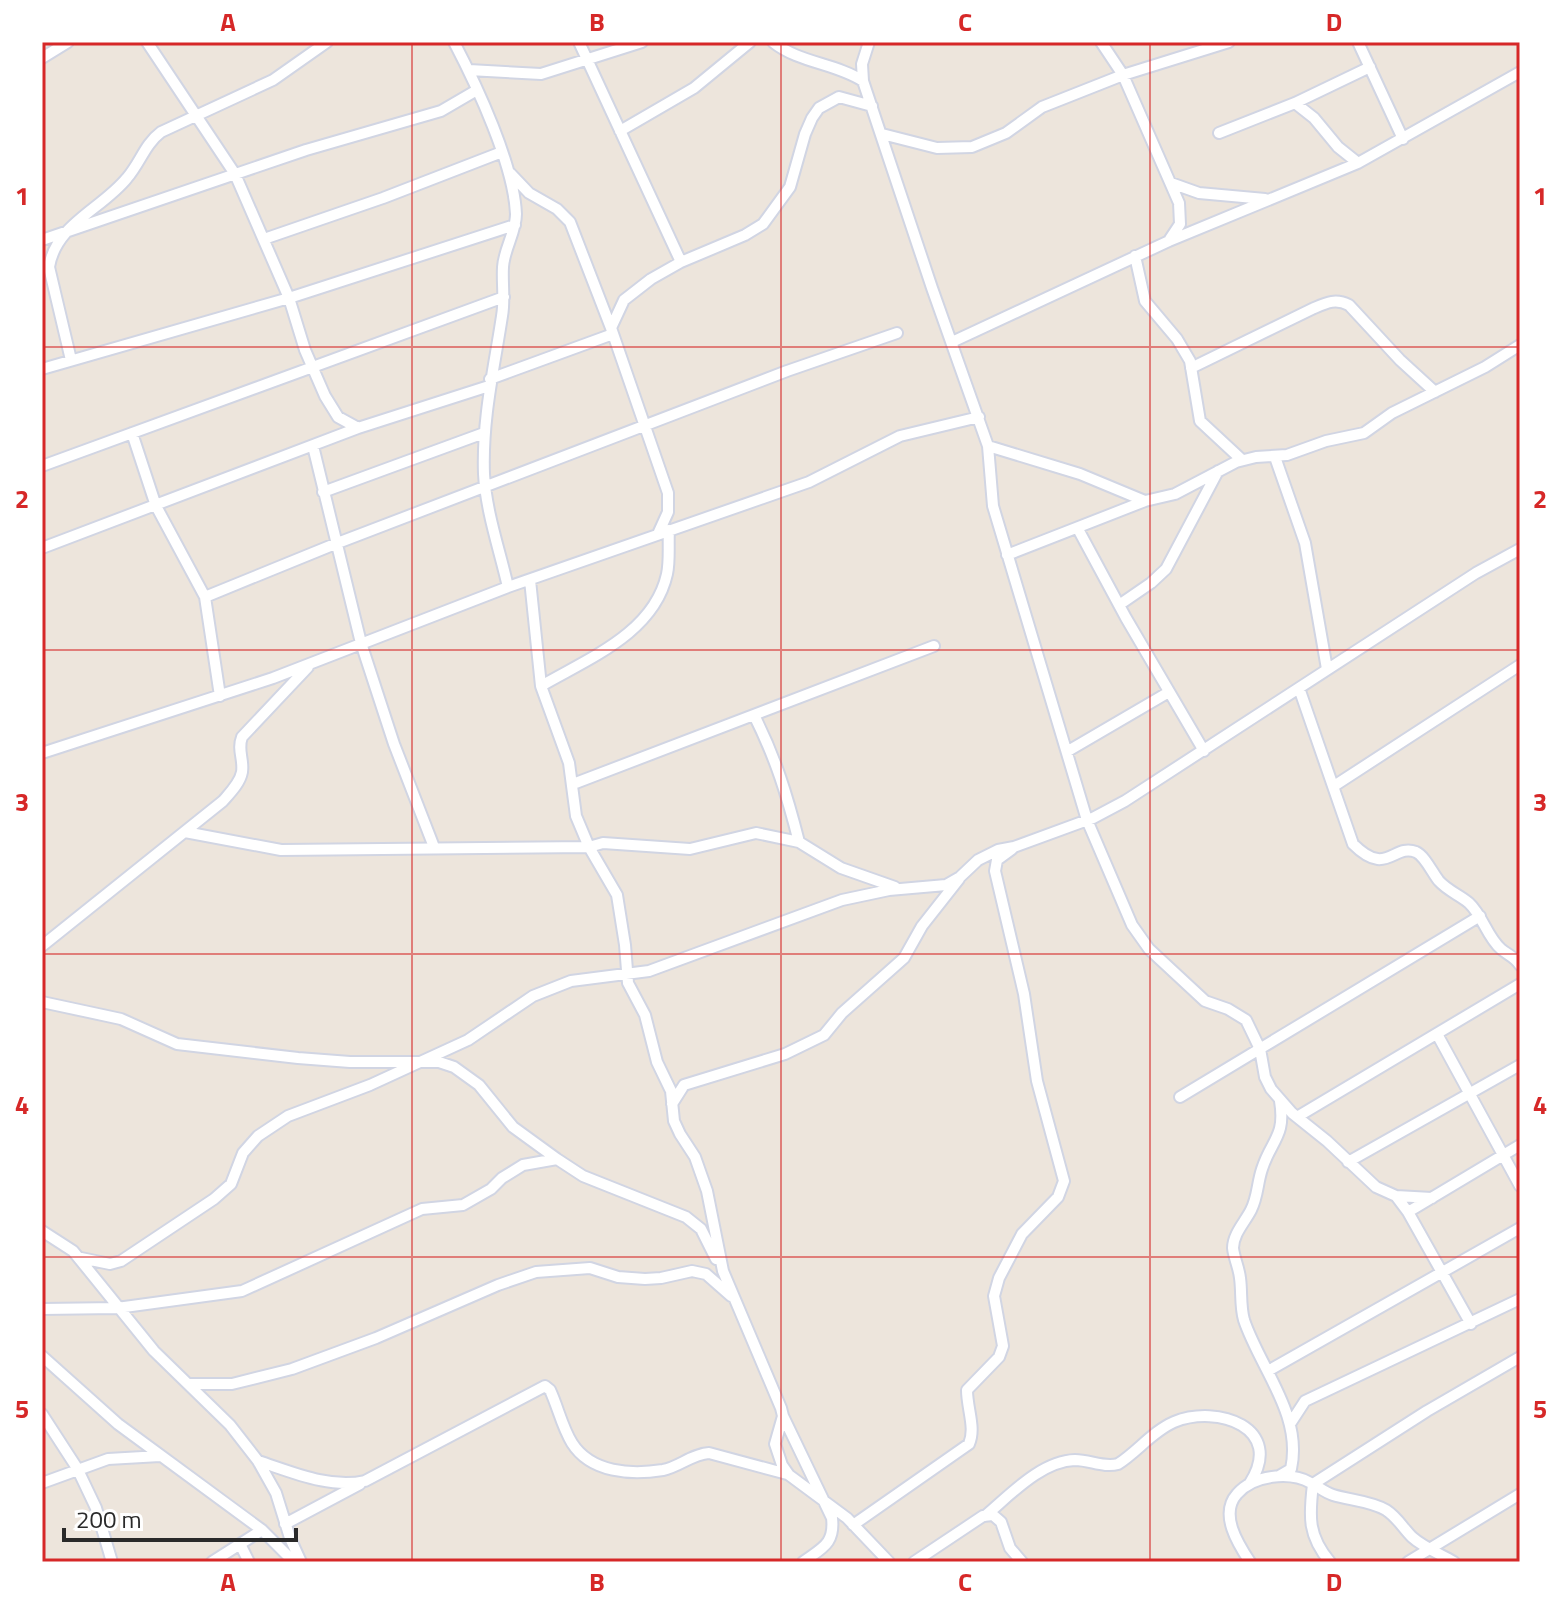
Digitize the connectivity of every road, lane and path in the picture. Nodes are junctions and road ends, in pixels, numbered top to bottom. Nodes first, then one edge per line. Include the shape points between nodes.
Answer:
1 (68, 42) edge
2 (147, 42) edge
3 (327, 42) edge
4 (454, 42) edge
5 (579, 42) edge
6 (642, 42) edge
7 (730, 42) edge
8 (750, 42) edge
9 (773, 42) edge
10 (869, 42) edge
11 (1101, 42) edge
12 (1229, 42) edge
13 (1358, 42) edge
14 (736, 54) junction
15 (42, 58) edge
16 (587, 59) junction
17 (1370, 67) junction
18 (469, 70) junction
19 (1520, 72) edge
20 (1123, 75) junction
21 (863, 81) junction
22 (477, 90) junction
23 (1295, 103) junction
24 (872, 106) junction
25 (195, 117) junction
26 (620, 131) junction
27 (1219, 133) dead end
28 (882, 134) junction
29 (1403, 139) junction
30 (502, 152) junction
31 (1358, 163) junction
32 (507, 170) junction
33 (235, 174) junction
34 (1171, 183) junction
35 (1271, 199) junction
36 (515, 225) junction
37 (63, 233) junction
38 (264, 239) junction
39 (42, 240) edge
40 (1169, 241) junction
41 (1135, 256) junction
42 (681, 262) junction
43 (504, 297) junction
44 (289, 298) junction
45 (612, 331) junction
46 (897, 333) dead end
47 (952, 342) junction
48 (1520, 345) edge
49 (71, 360) junction
50 (312, 366) junction
51 (1191, 368) junction
52 (42, 369) edge
53 (490, 383) junction
54 (1435, 392) junction
55 (979, 417) junction
56 (643, 426) junction
57 (358, 428) junction
58 (132, 433) junction
59 (484, 433) junction
60 (313, 446) junction
61 (988, 446) junction
62 (1275, 457) junction
63 (1242, 460) junction
64 (42, 466) edge
65 (1218, 471) junction
66 (486, 488) junction
67 (323, 492) junction
68 (1145, 501) junction
69 (156, 506) junction
70 (1078, 529) junction
71 (664, 532) junction
72 (335, 544) junction
73 (42, 548) edge
74 (1520, 549) edge
75 (1007, 555) junction
76 (530, 580) junction
77 (508, 587) junction
78 (205, 597) junction
79 (1119, 605) junction
80 (361, 643) junction
81 (934, 646) dead end
82 (312, 663) junction
83 (1520, 665) edge
84 (1327, 669) junction
85 (541, 686) junction
86 (1299, 688) junction
87 (1169, 692) junction
88 (220, 696) junction
89 (754, 715) junction
90 (1068, 751) junction
91 (1204, 751) junction
92 (42, 753) edge
93 (573, 784) junction
94 (1334, 786) junction
95 (1087, 820) junction
96 (185, 832) junction
97 (799, 842) junction
98 (434, 847) junction
99 (589, 847) junction
100 (1014, 847) junction
101 (960, 877) junction
102 (902, 889) junction
103 (1480, 916) junction
104 (42, 946) edge
105 (1520, 965) edge
106 (627, 975) junction
107 (1520, 984) edge
108 (42, 1002) edge
109 (1437, 1034) junction
110 (1260, 1049) junction
111 (419, 1061) junction
112 (1520, 1065) edge
113 (1471, 1095) junction
114 (1180, 1097) dead end
115 (1280, 1101) junction
116 (672, 1105) junction
117 (1297, 1117) junction
118 (1520, 1145) edge
119 (1504, 1155) junction
120 (557, 1159) junction
121 (1348, 1162) junction
122 (1520, 1186) edge
123 (1396, 1196) junction
124 (1432, 1198) junction
125 (1408, 1212) junction
126 (1520, 1228) edge
127 (42, 1231) edge
128 (81, 1258) junction
129 (723, 1271) junction
130 (1442, 1273) junction
131 (733, 1297) junction
132 (1520, 1299) edge
133 (117, 1308) junction
134 (42, 1309) edge
135 (1471, 1324) junction
136 (42, 1356) edge
137 (1520, 1357) edge
138 (1268, 1371) junction
139 (188, 1384) junction
140 (42, 1414) edge
141 (783, 1416) junction
142 (1290, 1424) junction
143 (160, 1456) junction
144 (258, 1461) junction
145 (77, 1468) junction
146 (789, 1475) junction
147 (1279, 1476) junction
148 (365, 1481) junction
149 (42, 1483) edge
150 (1250, 1483) junction
151 (1313, 1484) junction
152 (1520, 1494) edge
153 (825, 1502) junction
154 (985, 1516) junction
155 (285, 1524) junction
156 (853, 1525) junction
157 (262, 1530) junction
158 (240, 1544) junction
159 (1430, 1548) junction
160 (112, 1562) edge
161 (212, 1562) edge
162 (249, 1562) edge
163 (294, 1562) edge
164 (301, 1562) edge
165 (803, 1562) edge
166 (889, 1562) edge
167 (914, 1562) edge
168 (1022, 1562) edge
169 (1250, 1562) edge
170 (1330, 1562) edge
171 (1408, 1562) edge
172 (1454, 1562) edge

1 - 15 street
2 - 25 street
3 - 25 street via 273,80
4 - 18 street
5 - 16 street
6 - 16 street
7 - 14 street
8 - 14 street
9 - 21 street
10 - 21 street
11 - 20 street
12 - 20 street
13 - 17 street
14 - 26 street via 694,88
16 - 18 street via 533,74
16 - 26 street
17 - 23 street
17 - 29 street
18 - 22 street
19 - 29 street
20 - 28 street via 1035,111 1006,133 972,147 937,148
20 - 34 street
21 - 24 street
22 - 30 street
22 - 33 street via 441,111
23 - 27 street
23 - 31 street
24 - 28 street
24 - 42 street via 839,97 819,108 805,134 790,187 763,224
25 - 33 street
25 - 37 street via 155,136 117,189
26 - 42 street
28 - 47 street
29 - 31 street
30 - 32 street
30 - 38 street
31 - 35 street
32 - 36 street
32 - 45 street via 570,222
33 - 37 street
33 - 38 street
34 - 35 street via 1199,193
34 - 40 street via 1181,210 1180,224
35 - 40 street
36 - 43 street via 503,264
36 - 44 street
37 - 39 street
37 - 49 street via 49,267
38 - 44 street
40 - 41 street
41 - 47 street
41 - 51 street via 1145,301 1177,339
42 - 45 street via 624,300
43 - 50 street
43 - 53 street
44 - 49 street
44 - 50 street
45 - 53 street
45 - 56 street
46 - 56 street
47 - 55 street
48 - 54 street
49 - 52 street
50 - 57 street via 338,417
50 - 58 street
51 - 54 street via 1312,309 1341,301
51 - 63 street via 1200,421
53 - 57 street
53 - 59 street
54 - 62 street via 1364,433
55 - 61 street
55 - 71 street via 889,440 809,482
56 - 66 street
56 - 71 street via 668,493
57 - 60 street
58 - 64 street
58 - 69 street
59 - 66 street
59 - 67 street
60 - 67 street
60 - 69 street
61 - 68 street
61 - 75 street via 993,506
62 - 63 street
62 - 84 street via 1305,543
63 - 65 street
65 - 68 street via 1175,494
65 - 79 street via 1166,569
66 - 72 street
66 - 77 street
67 - 72 street
68 - 70 street
69 - 73 street
69 - 78 street
70 - 75 street
70 - 79 street
71 - 76 street
71 - 85 street via 667,573 650,612 620,640
72 - 78 street
72 - 80 street
74 - 84 street
75 - 90 street
76 - 77 street
76 - 85 street
77 - 80 street
78 - 88 street
79 - 87 street
80 - 82 street
80 - 98 street
81 - 89 street
82 - 88 street
82 - 96 street via 242,737 242,772 233,789
83 - 94 street
84 - 86 street
85 - 93 street
86 - 91 street
86 - 94 street
87 - 90 street
87 - 91 street
88 - 92 street
89 - 93 street
89 - 97 street via 779,768
90 - 95 street
91 - 95 street
93 - 99 street via 576,816
94 - 103 street via 1353,844 1363,854 1379,860 1418,854 1440,882
95 - 100 street
95 - 110 street via 1132,925 1149,949 1205,1001 1246,1020
96 - 98 street via 281,850
96 - 104 street
97 - 99 street via 756,833 690,849 603,843
97 - 102 street via 841,868
98 - 99 street
99 - 106 street via 617,895
100 - 101 street via 978,860
100 - 156 street via 997,860 995,871 1024,994 1037,1081 1064,1181 1058,1197 1022,1234 999,1278 994,1296 1003,1346 967,1390 974,1434 969,1444
101 - 102 street via 946,885
101 - 116 street via 904,958 824,1035 764,1061 684,1085
102 - 106 street via 842,900
103 - 105 street via 1499,948
103 - 110 street
106 - 111 street via 571,981 533,996 468,1040
106 - 116 street
107 - 109 street
108 - 111 street via 121,1019 177,1044 311,1059
109 - 113 street
109 - 117 street
110 - 114 street
110 - 115 street via 1265,1077
111 - 120 street via 439,1062 468,1076 513,1127
111 - 128 street via 288,1116 258,1136 243,1153 231,1184 121,1261
112 - 113 street
113 - 119 street
113 - 121 street
115 - 117 street
115 - 138 street via 1281,1127 1233,1248 1245,1323
116 - 129 street via 707,1191
117 - 121 street
118 - 119 street
119 - 122 street
119 - 124 street
120 - 129 street via 583,1176 686,1217 701,1229
120 - 133 street via 523,1165 463,1205 422,1209 242,1291
121 - 123 street via 1376,1187
123 - 124 street
123 - 125 street
124 - 125 street
125 - 130 street
126 - 130 street
127 - 128 street
128 - 133 street
129 - 131 street
130 - 135 street
130 - 138 street
131 - 139 street via 706,1274 692,1271 645,1279 590,1268 536,1272 282,1373 232,1384
131 - 141 street
132 - 135 street
133 - 134 street
133 - 139 street
135 - 142 street via 1305,1401
136 - 143 street
137 - 151 street
138 - 142 street
139 - 144 street
140 - 145 street
141 - 146 street via 775,1444
141 - 153 street
142 - 147 street via 1294,1456 1291,1469
143 - 145 street via 108,1459
143 - 157 street
144 - 148 street via 326,1481
144 - 155 street
145 - 149 street
145 - 160 street
146 - 148 street via 709,1453 666,1470 634,1473 599,1466 573,1444 545,1386
146 - 153 street
147 - 150 street
147 - 151 street
148 - 155 street
150 - 154 street via 1261,1456 1249,1430 1222,1416 1199,1418 1174,1422 1118,1464 1058,1464 1034,1475
150 - 169 street via 1230,1507 1231,1527
151 - 159 street via 1325,1493 1390,1513
151 - 170 street via 1312,1530
152 - 159 street
153 - 156 street
153 - 165 street via 832,1518 830,1541
154 - 167 street
154 - 168 street via 1001,1522 1010,1548
155 - 164 street
156 - 166 street
157 - 158 street
157 - 163 street
158 - 161 street
158 - 162 street
159 - 171 street
159 - 172 street

